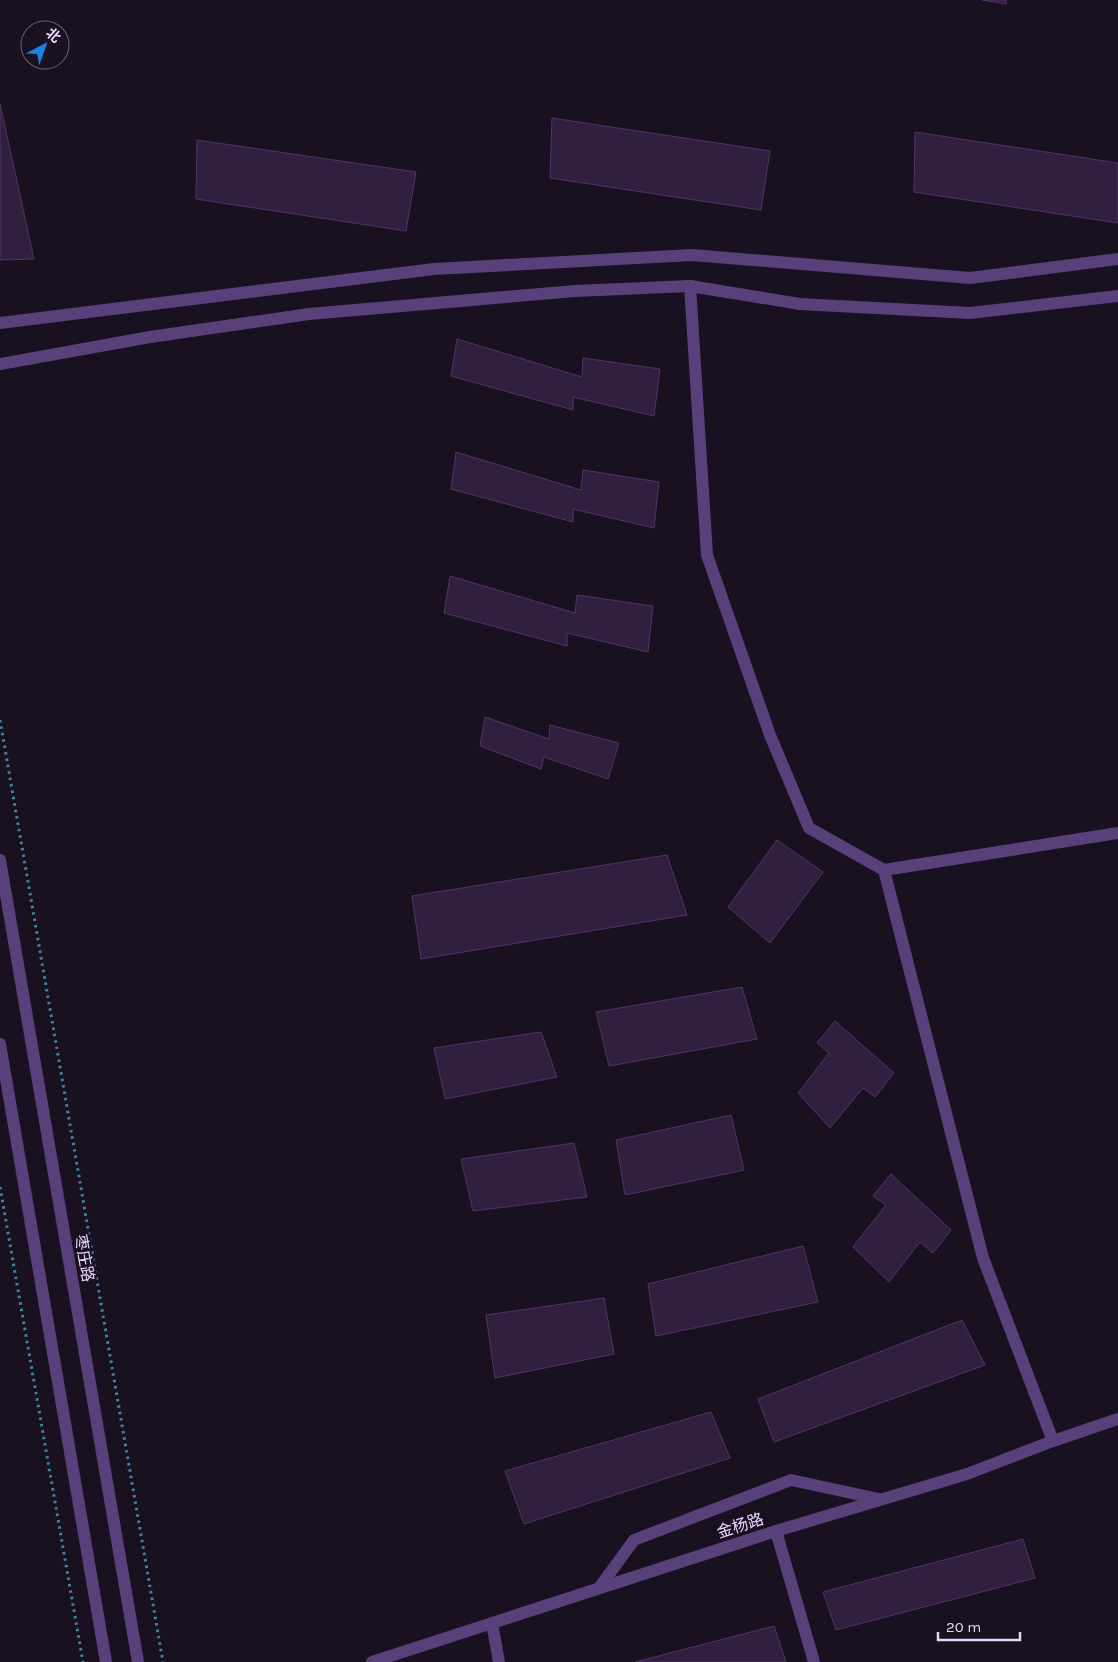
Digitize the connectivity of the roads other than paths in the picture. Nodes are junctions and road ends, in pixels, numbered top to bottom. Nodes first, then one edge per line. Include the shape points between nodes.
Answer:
1 (1118, 259) edge
2 (690, 286) junction
3 (1118, 296) edge
4 (0, 323) edge
5 (0, 364) edge
6 (1118, 833) edge
7 (0, 860) edge
8 (884, 870) junction
9 (0, 1044) edge
10 (1118, 1419) edge
11 (1053, 1441) junction
12 (880, 1499) junction
13 (776, 1531) junction
14 (598, 1588) junction
15 (492, 1623) junction
16 (106, 1662) edge
17 (138, 1662) edge
18 (372, 1662) edge
19 (499, 1662) edge
20 (814, 1662) edge

1 - 4 street via 970,278 692,255 434,269
2 - 3 street via 800,304 970,313
2 - 5 street via 575,291 309,314 150,337
2 - 8 street via 707,555 770,735 809,828
6 - 8 street
7 - 17 street, 枣庄路
8 - 11 street via 983,1258
9 - 16 street
10 - 11 street, 金杨路
11 - 12 street, 金杨路 via 968,1474
12 - 13 street, 金杨路
12 - 14 street via 791,1480 634,1540
13 - 14 street, 金杨路
13 - 20 street
14 - 15 street, 金杨路
15 - 18 street, 金杨路
15 - 19 street

